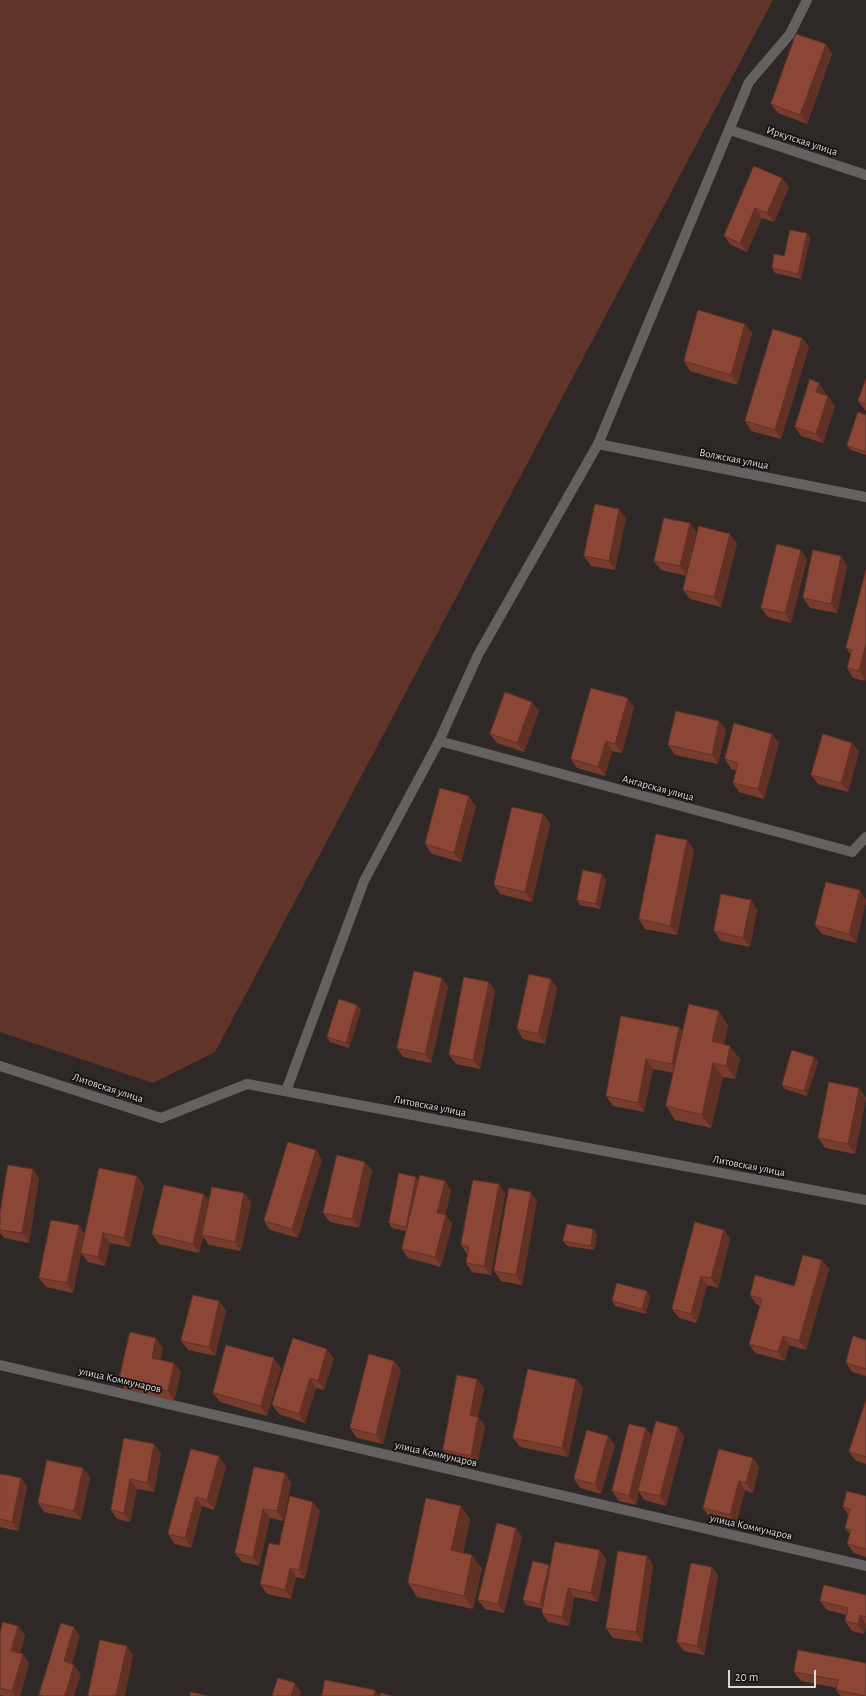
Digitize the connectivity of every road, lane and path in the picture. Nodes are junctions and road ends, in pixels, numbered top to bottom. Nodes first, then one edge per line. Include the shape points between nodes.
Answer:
1 (807, 0) edge
2 (730, 130) junction
3 (866, 175) edge
4 (598, 444) junction
5 (866, 497) edge
6 (439, 741) junction
7 (866, 837) edge
8 (0, 1066) edge
9 (286, 1091) junction
10 (866, 1200) edge
11 (0, 1364) edge
12 (866, 1566) edge

1 - 2 street via 790,34 749,82
2 - 3 street, Иркутская улица
2 - 4 street
4 - 5 street, Волжская улица
4 - 6 street via 478,655
6 - 7 street, Ангарская улица via 852,852
6 - 9 street via 364,881
8 - 9 street, Литовская улица via 161,1118 247,1084
9 - 10 street, Литовская улица
11 - 12 street, улица Коммунаров

